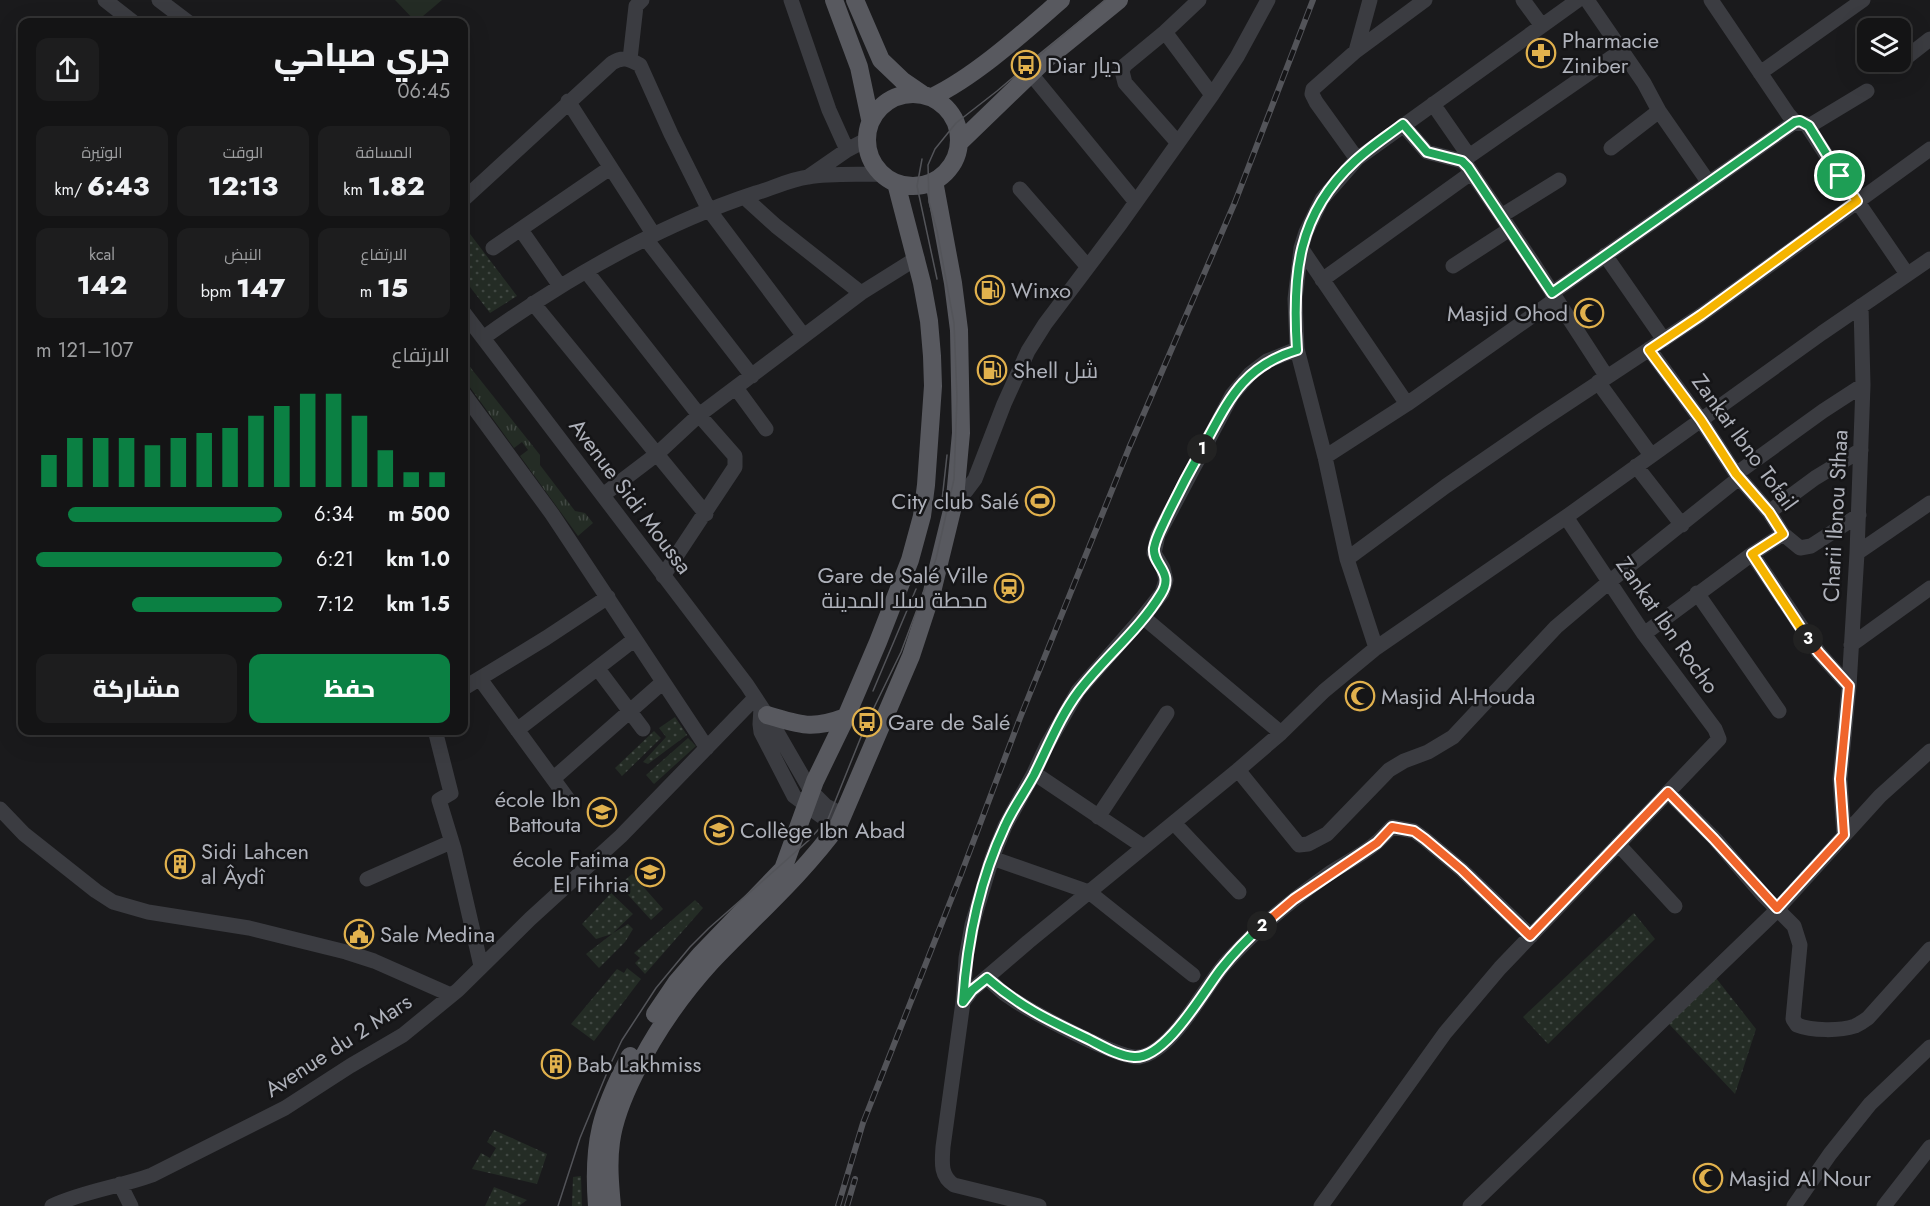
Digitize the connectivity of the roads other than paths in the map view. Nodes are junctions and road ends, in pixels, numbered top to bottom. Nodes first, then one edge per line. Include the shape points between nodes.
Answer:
1 (105, 0) edge
2 (159, 0) edge
3 (642, 0) edge
4 (791, 0) edge
5 (834, 0) edge
6 (855, 0) edge
7 (1061, 0) edge
8 (1119, 0) edge
9 (1199, 0) edge
10 (1268, 0) edge
11 (1370, 0) edge
12 (1425, 0) edge
13 (1523, 0) edge
14 (1578, 0) edge
15 (1587, 0) edge
16 (1711, 0) edge
17 (1863, 0) edge
18 (128, 18) edge
19 (183, 18) edge
20 (1542, 26) junction
21 (1166, 32) junction
22 (1930, 39) edge
23 (1356, 51) junction
24 (1621, 51) junction
25 (1911, 54) edge
26 (630, 59) junction
27 (1760, 73) junction
28 (1031, 74) junction
29 (1867, 91) dead end
30 (927, 95) junction
31 (1212, 95) junction
32 (568, 101) junction
33 (1433, 104) junction
34 (1659, 111) junction
35 (870, 119) junction
36 (1403, 124) junction
37 (1802, 124) junction
38 (866, 140) junction
39 (959, 143) junction
40 (1178, 143) junction
41 (1611, 148) dead end
42 (1930, 149) edge
43 (847, 150) junction
44 (1357, 159) junction
45 (1467, 164) junction
46 (610, 168) junction
47 (808, 177) junction
48 (888, 178) junction
49 (1559, 180) dead end
50 (934, 181) junction
51 (1708, 183) junction
52 (1020, 189) dead end
53 (468, 195) edge
54 (744, 197) junction
55 (1135, 201) junction
56 (1857, 201) junction
57 (710, 210) junction
58 (1505, 223) junction
59 (521, 230) junction
60 (650, 237) junction
61 (493, 248) dead end
62 (1301, 248) junction
63 (1605, 255) junction
64 (917, 258) junction
65 (1930, 259) edge
66 (1453, 266) dead end
67 (1088, 267) junction
68 (586, 271) junction
69 (1907, 274) junction
70 (1322, 280) junction
71 (560, 286) junction
72 (861, 293) junction
73 (1554, 296) junction
74 (533, 303) junction
75 (1862, 306) junction
76 (468, 318) edge
77 (803, 335) junction
78 (483, 338) junction
79 (1664, 340) junction
80 (1297, 350) junction
81 (1649, 350) junction
82 (752, 375) junction
83 (1602, 380) junction
84 (1863, 385) junction
85 (736, 388) junction
86 (468, 399) edge
87 (1407, 404) junction
88 (699, 415) junction
89 (1701, 420) junction
90 (766, 429) dead end
91 (1861, 450) junction
92 (657, 454) junction
93 (1651, 455) junction
94 (1325, 457) junction
95 (1636, 466) junction
96 (1738, 476) junction
97 (603, 495) junction
98 (955, 498) junction
99 (1930, 504) edge
100 (1769, 512) junction
101 (706, 514) junction
102 (1859, 515) junction
103 (1566, 517) junction
104 (1682, 525) junction
105 (1783, 534) junction
106 (1857, 553) junction
107 (1752, 554) junction
108 (1347, 560) junction
109 (663, 576) junction
110 (1609, 582) junction
111 (1930, 588) edge
112 (1698, 593) junction
113 (608, 597) junction
114 (1143, 617) junction
115 (1644, 634) junction
116 (635, 639) junction
117 (1851, 645) junction
118 (1376, 648) junction
119 (598, 669) junction
120 (480, 679) junction
121 (663, 682) junction
122 (468, 686) edge
123 (1849, 686) junction
124 (761, 707) junction
125 (629, 711) junction
126 (1779, 711) dead end
127 (1167, 713) dead end
128 (846, 717) junction
129 (643, 729) dead end
130 (517, 730) junction
131 (1281, 733) junction
132 (436, 735) edge
133 (707, 748) junction
134 (1930, 751) edge
135 (1238, 770) junction
136 (1034, 773) junction
137 (554, 778) junction
138 (1668, 792) junction
139 (804, 797) junction
140 (570, 802) dead end
141 (0, 809) edge
142 (1098, 817) junction
143 (841, 820) junction
144 (1174, 823) junction
145 (1844, 835) junction
146 (452, 842) junction
147 (1618, 844) junction
148 (1144, 847) junction
149 (992, 858) junction
150 (367, 879) dead end
151 (1089, 892) junction
152 (1239, 892) dead end
153 (1675, 906) dead end
154 (1777, 908) junction
155 (1530, 936) junction
156 (1930, 950) edge
157 (482, 966) junction
158 (1193, 975) dead end
159 (987, 978) junction
160 (451, 995) junction
161 (963, 1002) junction
162 (1930, 1047) edge
163 (1930, 1147) edge
164 (120, 1184) junction
165 (52, 1206) edge
166 (131, 1206) edge
167 (597, 1206) edge
168 (612, 1206) edge
169 (1040, 1206) edge
170 (1321, 1206) edge
171 (1470, 1206) edge
172 (1794, 1206) edge
173 (1884, 1206) edge

1 - 18 street
2 - 19 street
3 - 26 street via 636,6
4 - 43 street
5 - 35 main road via 859,67
6 - 30 main road via 881,60 903,81
7 - 30 main road via 951,88
8 - 28 main road
9 - 21 street
10 - 31 street
11 - 23 street
12 - 23 street
13 - 20 street
14 - 20 street
15 - 24 street
16 - 27 street
17 - 27 street
20 - 33 street
21 - 31 street
21 - 40 street via 1125,65 1122,75
22 - 25 street
23 - 44 street via 1312,92
24 - 34 street
24 - 45 street
26 - 32 street via 619,58
26 - 57 street via 640,65
27 - 37 street via 1778,102
28 - 39 main road
28 - 55 street
29 - 37 street
30 - 35 main road via 907,93 894,97
30 - 39 main road via 953,116
31 - 40 street
32 - 46 street
32 - 53 street
33 - 36 street
33 - 45 street
34 - 41 street
34 - 51 street
35 - 38 main road
36 - 44 street
36 - 45 street via 1427,152
37 - 51 street
37 - 56 street
38 - 43 street
38 - 48 main road via 873,164
39 - 50 main road via 948,170
40 - 55 street
42 - 56 street
43 - 47 street
44 - 62 street via 1322,199
45 - 58 street
45 - 70 street
46 - 59 street
46 - 60 street
47 - 48 street
47 - 54 street
48 - 50 main road via 917,186
48 - 64 main road
49 - 58 street
50 - 98 main road via 960,339 961,433
51 - 63 street
52 - 67 street
54 - 57 street
54 - 72 street
55 - 67 street
56 - 69 street
56 - 79 street
57 - 60 street
57 - 77 street
58 - 66 street
58 - 73 street
59 - 61 street
59 - 71 street
60 - 68 street
60 - 82 street
62 - 70 street
62 - 80 street via 1295,299
63 - 73 street
63 - 79 street
64 - 72 street
64 - 128 main road via 929,321 933,386 922,516 895,600
65 - 69 street
67 - 98 street via 1028,351 975,479
68 - 71 street
68 - 88 street
69 - 75 street
70 - 87 street
71 - 74 street
72 - 77 street
73 - 83 street
73 - 87 street
74 - 78 street
74 - 92 street
75 - 84 street, Charii Ibnou Sthaa
75 - 89 street
76 - 78 street, Avenue Sidi Moussa
77 - 82 street
78 - 97 street, Avenue Sidi Moussa
79 - 81 street
80 - 94 street
80 - 114 street via 1267,361 1232,395 1158,535 1154,553 1165,573 1165,586
81 - 83 street
81 - 89 street, Zankat Ibno Tofail
82 - 85 street
83 - 93 street
83 - 108 street via 1446,486
84 - 91 street, Charii Ibnou Sthaa
84 - 96 street
85 - 88 street
85 - 90 street
86 - 113 street
87 - 94 street
88 - 92 street
88 - 101 street via 735,456 735,468
89 - 93 street
89 - 96 street, Zankat Ibno Tofail
91 - 100 street
91 - 102 street, Charii Ibnou Sthaa
92 - 97 street
92 - 101 street
93 - 95 street
94 - 108 street
95 - 103 street
95 - 104 street
96 - 100 street, Zankat Ibno Tofail
96 - 104 street
97 - 109 street, Avenue Sidi Moussa
98 - 143 main road via 932,592 911,656
99 - 106 street
100 - 105 street, Zankat Ibno Tofail
101 - 109 street
102 - 105 street, Zankat Ibno Tofail via 1810,546 1800,548
102 - 106 street, Charii Ibnou Sthaa
103 - 110 street, Zankat Ibn Rocho
103 - 118 street
104 - 110 street
105 - 107 street
106 - 117 street, Charii Ibnou Sthaa
107 - 112 street
107 - 123 street via 1819,653
108 - 118 street
109 - 124 street, Avenue Sidi Moussa
110 - 115 street, Zankat Ibn Rocho
110 - 135 street via 1556,627 1453,737 1389,770 1327,834 1308,844 1299,845
111 - 117 street
112 - 115 street
112 - 126 street
113 - 116 street
113 - 120 street
114 - 131 street
114 - 136 street via 1078,692
115 - 138 street, Zankat Ibn Rocho via 1719,738
116 - 119 street
116 - 121 street
117 - 123 street, Charii Ibnou Sthaa
118 - 131 street
119 - 125 street
119 - 130 street
120 - 122 street
120 - 130 street
121 - 125 street
121 - 133 street
123 - 145 street, Charii Ibnou Sthaa via 1840,779
124 - 128 main road via 806,726 826,725
124 - 133 street, Avenue du 2 Mars
124 - 139 street, Avenue Sidi Moussa
125 - 129 street
125 - 137 street
127 - 142 street
128 - 139 main road
130 - 137 street
131 - 135 street
132 - 146 street via 451,793 439,800
133 - 157 street, Avenue du 2 Mars via 621,836
134 - 145 street
135 - 144 street
136 - 142 street
136 - 149 street
137 - 140 street
138 - 147 street
138 - 154 street
139 - 143 street, Avenue Sidi Moussa via 826,806
139 - 167 main road via 783,869 676,983 639,1038 614,1087 598,1136 594,1177
141 - 160 street via 24,834 87,884 126,907 249,928 346,952
142 - 148 street
143 - 168 main road via 794,878 711,963 648,1046 624,1094 611,1140
144 - 148 street
144 - 152 street
145 - 154 street
146 - 150 street
146 - 157 street
147 - 153 street
147 - 155 street
148 - 151 street
149 - 151 street
149 - 161 street via 970,936
151 - 158 street
151 - 159 street
154 - 156 street via 1794,926 1800,945 1793,1019 1804,1028 1855,1026 1868,1018
154 - 171 street
155 - 159 street via 1425,839 1414,831 1392,827 1377,843 1294,899 1250,936 1173,1033 1144,1056 1136,1058 1111,1050 1031,1011
155 - 170 street via 1445,1033
157 - 160 street, Avenue du 2 Mars
159 - 161 street
160 - 164 street, Avenue du 2 Mars via 403,1035 285,1108 152,1175
161 - 169 street via 942,1169 954,1185
162 - 172 street via 1869,1104
163 - 173 street
164 - 165 street, Avenue du 2 Mars
164 - 166 street

